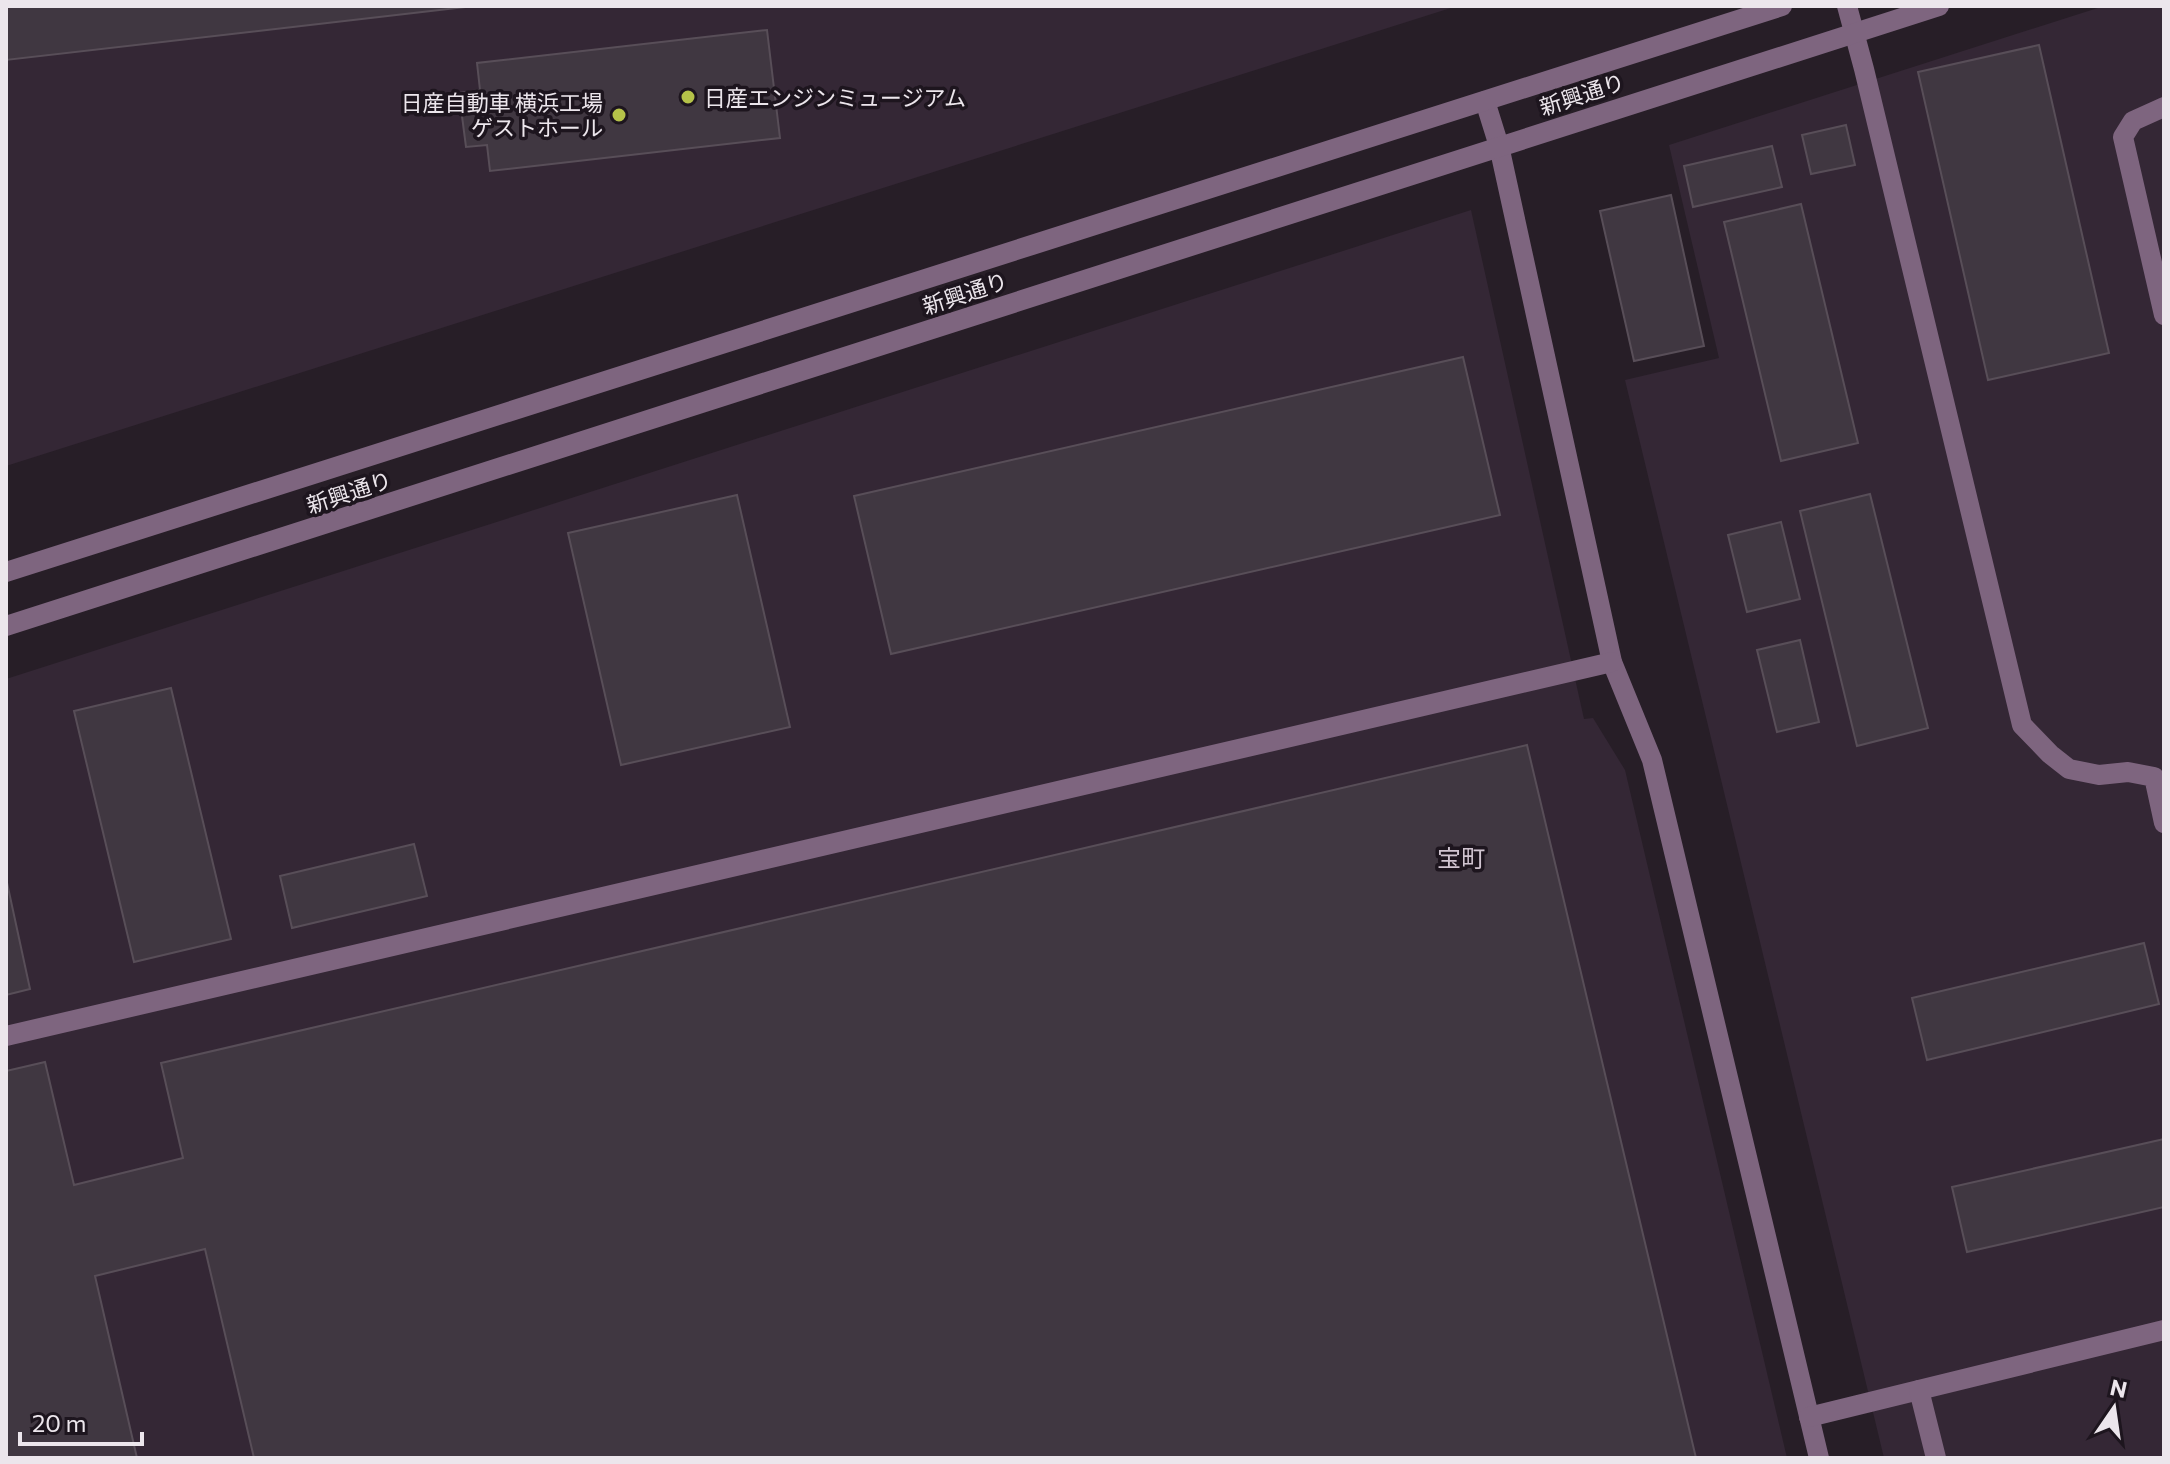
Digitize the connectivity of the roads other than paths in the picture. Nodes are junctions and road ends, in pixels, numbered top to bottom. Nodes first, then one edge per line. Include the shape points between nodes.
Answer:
1 (1782, 6) edge
2 (1847, 6) edge
3 (1939, 6) edge
4 (1855, 33) junction
5 (1485, 101) junction
6 (2164, 107) edge
7 (1499, 146) junction
8 (2164, 315) edge
9 (6, 572) edge
10 (6, 626) edge
11 (1612, 662) junction
12 (2159, 772) edge
13 (2164, 823) edge
14 (6, 1036) edge
15 (2164, 1330) edge
16 (1919, 1390) junction
17 (1809, 1417) junction
18 (1819, 1458) edge
19 (1936, 1458) edge

1 - 5 street, 新興通り
2 - 4 street
3 - 4 street, 新興通り
4 - 7 street, 新興通り
4 - 12 street via 2022,725 2069,769 2099,775
5 - 7 street
5 - 9 street, 新興通り
6 - 8 street via 2133,121 2123,137
7 - 10 street, 新興通り
7 - 11 street
11 - 14 street
11 - 17 street via 1652,760
12 - 13 street
15 - 16 street
16 - 17 street
16 - 19 street
17 - 18 street

